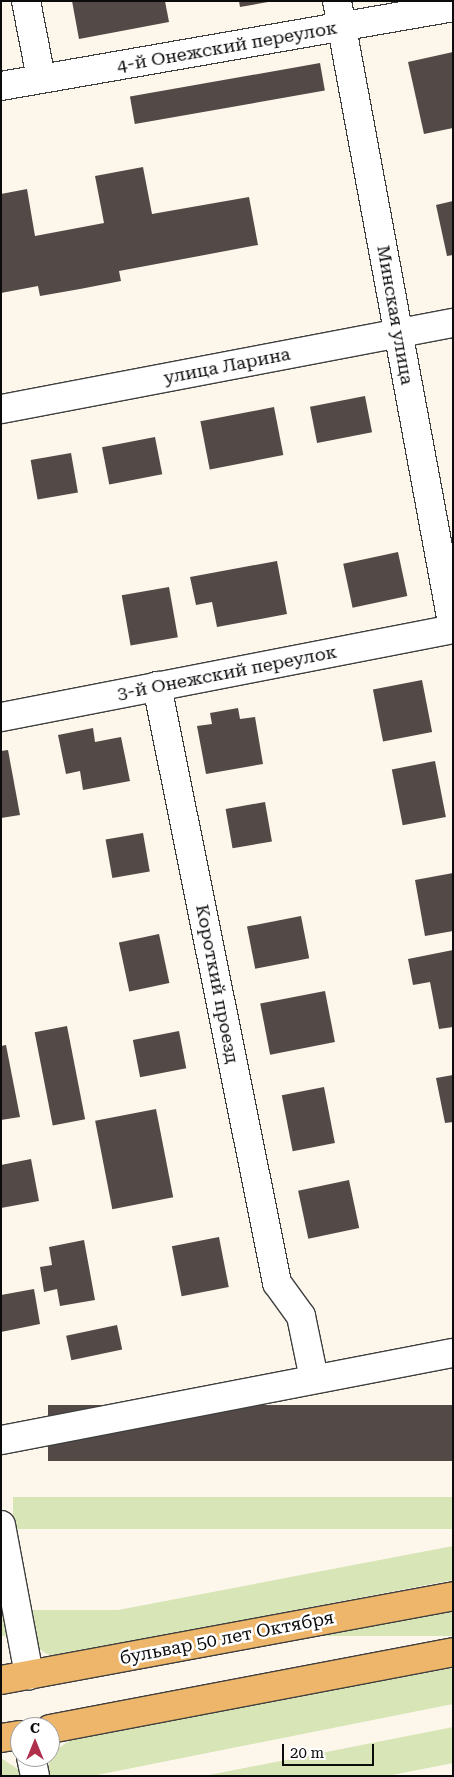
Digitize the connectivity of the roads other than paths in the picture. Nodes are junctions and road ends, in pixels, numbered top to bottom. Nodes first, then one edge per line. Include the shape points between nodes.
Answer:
1 (26, 1) edge
2 (453, 7) edge
3 (339, 14) edge
4 (41, 78) junction
5 (1, 86) edge
6 (453, 323) edge
7 (398, 333) junction
8 (1, 409) edge
9 (453, 629) edge
10 (157, 686) junction
11 (1, 717) edge
12 (453, 1352) edge
13 (314, 1379) junction
14 (1, 1440) edge
15 (1, 1525) edge
16 (453, 1596) edge
17 (453, 1652) edge
18 (29, 1675) junction
19 (1, 1680) edge
20 (60, 1727) edge

1 - 4 street
2 - 3 street, 4-й Онежский переулок
3 - 4 street, 4-й Онежский переулок
3 - 7 street, Минская улица
4 - 5 street, 4-й Онежский переулок
6 - 7 street, улица Ларина
7 - 8 street, улица Ларина
7 - 9 street, Минская улица
9 - 10 street, 3-й Онежский переулок
10 - 11 street, 3-й Онежский переулок
10 - 13 street, Короткий проезд via 277,1283 301,1316
12 - 13 street
13 - 14 street
15 - 18 street
16 - 18 main road, бульвар 50 лет Октября
17 - 20 main road
18 - 19 main road, бульвар 50 лет Октября

